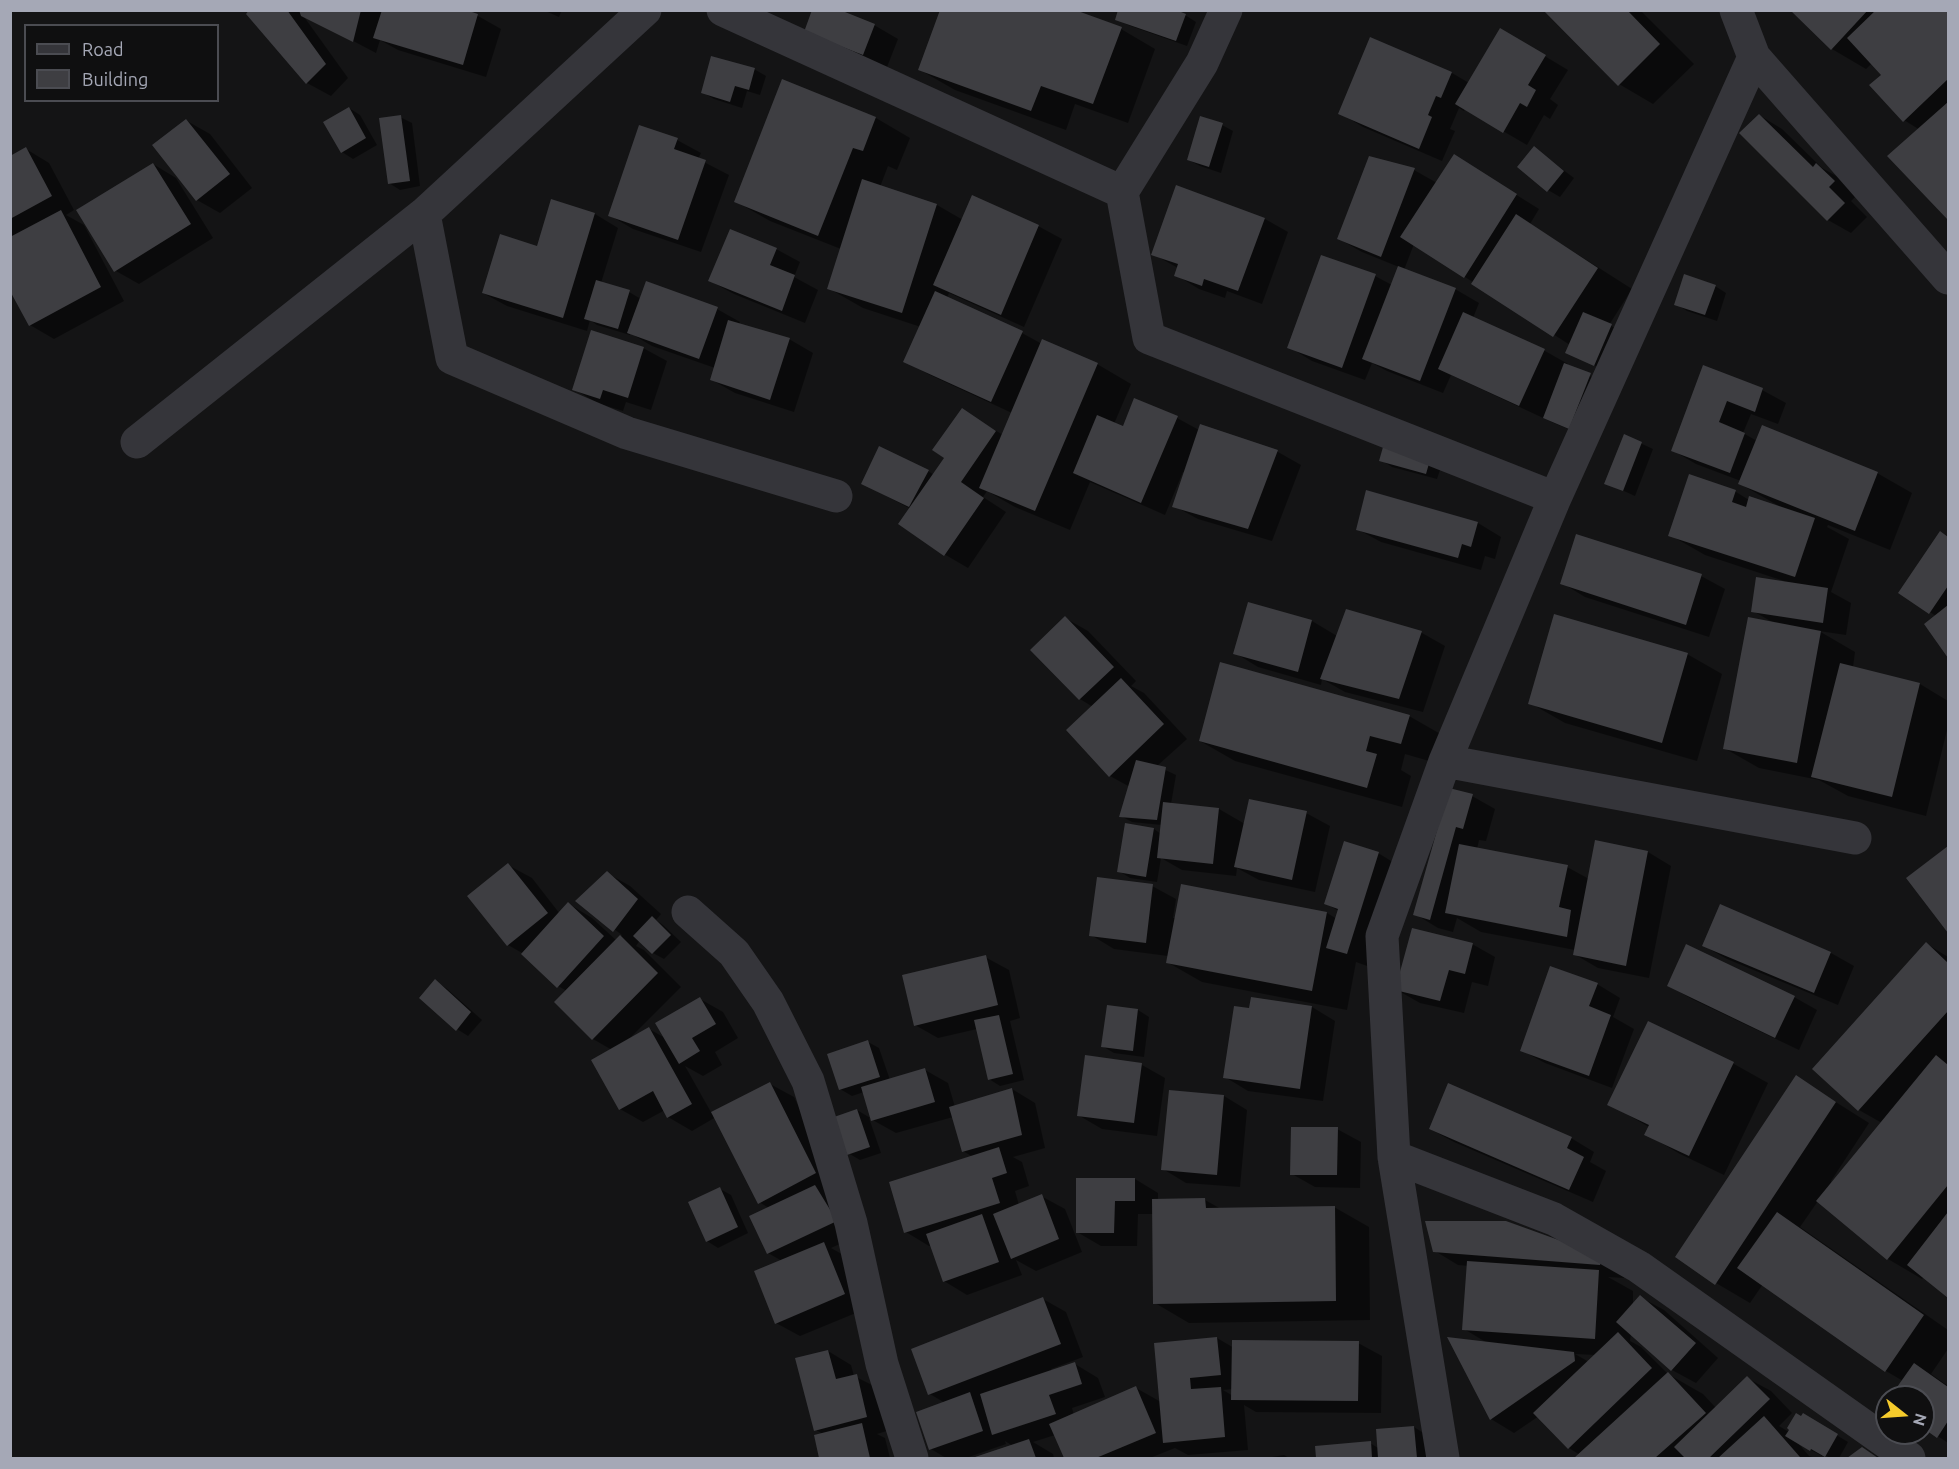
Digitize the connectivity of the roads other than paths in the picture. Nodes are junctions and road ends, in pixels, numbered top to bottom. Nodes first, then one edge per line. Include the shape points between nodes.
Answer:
1 (645, 10) edge
2 (723, 10) edge
3 (1226, 10) edge
4 (1736, 10) edge
5 (1754, 57) junction
6 (1122, 192) junction
7 (424, 214) junction
8 (1948, 278) edge
9 (137, 442) dead end
10 (836, 496) dead end
11 (1555, 498) junction
12 (1445, 761) junction
13 (1854, 838) dead end
14 (688, 912) dead end
15 (1394, 1157) junction
16 (912, 1458) edge
17 (1443, 1458) edge
18 (1908, 1458) edge

1 - 7 street
2 - 6 street
3 - 6 street via 1202,63
4 - 5 street
5 - 8 street
5 - 11 street
6 - 11 street via 1149,338
7 - 9 street
7 - 10 street via 452,358 627,434
11 - 12 street
12 - 13 street
12 - 15 street via 1382,936
14 - 16 street via 734,953 768,1002 808,1081 851,1223 882,1364
15 - 17 street
15 - 18 street via 1554,1219 1639,1267

